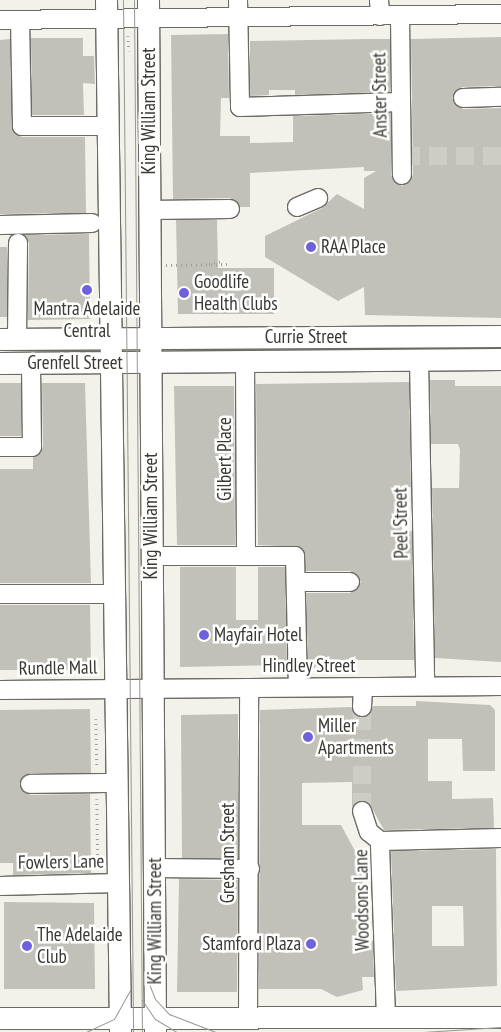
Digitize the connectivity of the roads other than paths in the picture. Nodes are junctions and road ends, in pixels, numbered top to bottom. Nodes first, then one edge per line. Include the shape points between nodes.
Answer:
1 (238, 0) edge
2 (380, 8) edge
3 (106, 10) edge
4 (149, 10) edge
5 (501, 14) edge
6 (400, 16) junction
7 (238, 18) junction
8 (0, 20) edge
9 (20, 20) junction
10 (501, 97) edge
11 (463, 98) dead end
12 (401, 102) junction
13 (108, 126) junction
14 (402, 174) dead end
15 (318, 198) dead end
16 (296, 207) dead end
17 (228, 209) dead end
18 (149, 210) junction
19 (92, 223) dead end
20 (0, 225) edge
21 (18, 243) dead end
22 (501, 336) edge
23 (111, 338) junction
24 (150, 338) junction
25 (9, 339) edge
26 (501, 359) edge
27 (419, 360) junction
28 (112, 362) junction
29 (150, 362) junction
30 (245, 362) junction
31 (0, 363) edge
32 (31, 363) junction
33 (0, 447) edge
34 (152, 556) junction
35 (246, 556) junction
36 (296, 582) junction
37 (350, 582) dead end
38 (0, 594) edge
39 (116, 594) junction
40 (425, 686) junction
41 (501, 686) edge
42 (298, 687) junction
43 (363, 687) junction
44 (153, 688) junction
45 (249, 688) junction
46 (117, 689) junction
47 (0, 690) edge
48 (362, 706) tunnel mouth
49 (118, 783) junction
50 (30, 784) dead end
51 (362, 811) tunnel mouth
52 (501, 838) edge
53 (380, 841) junction
54 (155, 868) junction
55 (250, 869) junction
56 (119, 883) junction
57 (1, 885) edge
58 (501, 1016) edge
59 (386, 1017) junction
60 (0, 1018) edge
61 (248, 1018) junction
62 (120, 1025) edge
63 (155, 1025) edge

1 - 7 street
2 - 6 street
2 - 7 street
3 - 4 street
3 - 9 street
3 - 13 main road, King William Street
4 - 7 street
4 - 18 main road, King William Street
5 - 6 street
6 - 12 street, Anster Street
7 - 12 street via 240,107
8 - 9 street
9 - 13 street via 22,126
10 - 11 street
12 - 14 street, Anster Street
13 - 23 main road, King William Street
15 - 16 street
17 - 18 street
18 - 24 main road, King William Street
19 - 20 street
21 - 25 street
22 - 24 main road, Currie Street
23 - 24 main road, Currie Street
23 - 25 main road, Grenfell Street
23 - 28 main road, King William Street
24 - 29 main road, King William Street
26 - 27 main road, Currie Street
27 - 30 main road, Currie Street
27 - 40 street, Peel Street
28 - 29 main road, Grenfell Street
28 - 32 main road, Grenfell Street
28 - 39 main road, King William Street
29 - 30 main road, Currie Street
29 - 34 main road, King William Street
30 - 35 street, Gilbert Place
31 - 32 main road, Grenfell Street
32 - 33 street via 32,447
34 - 35 street
34 - 44 main road, King William Street
35 - 36 street via 295,556
36 - 37 street
36 - 42 street
38 - 39 street
39 - 46 main road, King William Street
40 - 41 street, Hindley Street
40 - 43 street, Hindley Street
42 - 43 street, Hindley Street
42 - 45 street, Hindley Street
43 - 48 street
44 - 45 street, Hindley Street
44 - 46 street, Hindley Street
44 - 54 main road, King William Street
45 - 55 street, Gresham Street
46 - 47 street, Rundle Mall
46 - 49 main road, King William Street
49 - 50 street
49 - 56 main road, King William Street
51 - 53 street via 369,832
52 - 53 street, Woodsons Lane
53 - 59 street, Woodsons Lane
54 - 55 street
54 - 63 main road, King William Street
55 - 61 street, Gresham Street
56 - 57 street, Fowlers Lane
56 - 62 main road, King William Street
58 - 59 main road
59 - 61 main road
60 - 62 main road
61 - 63 main road
62 - 63 main road

